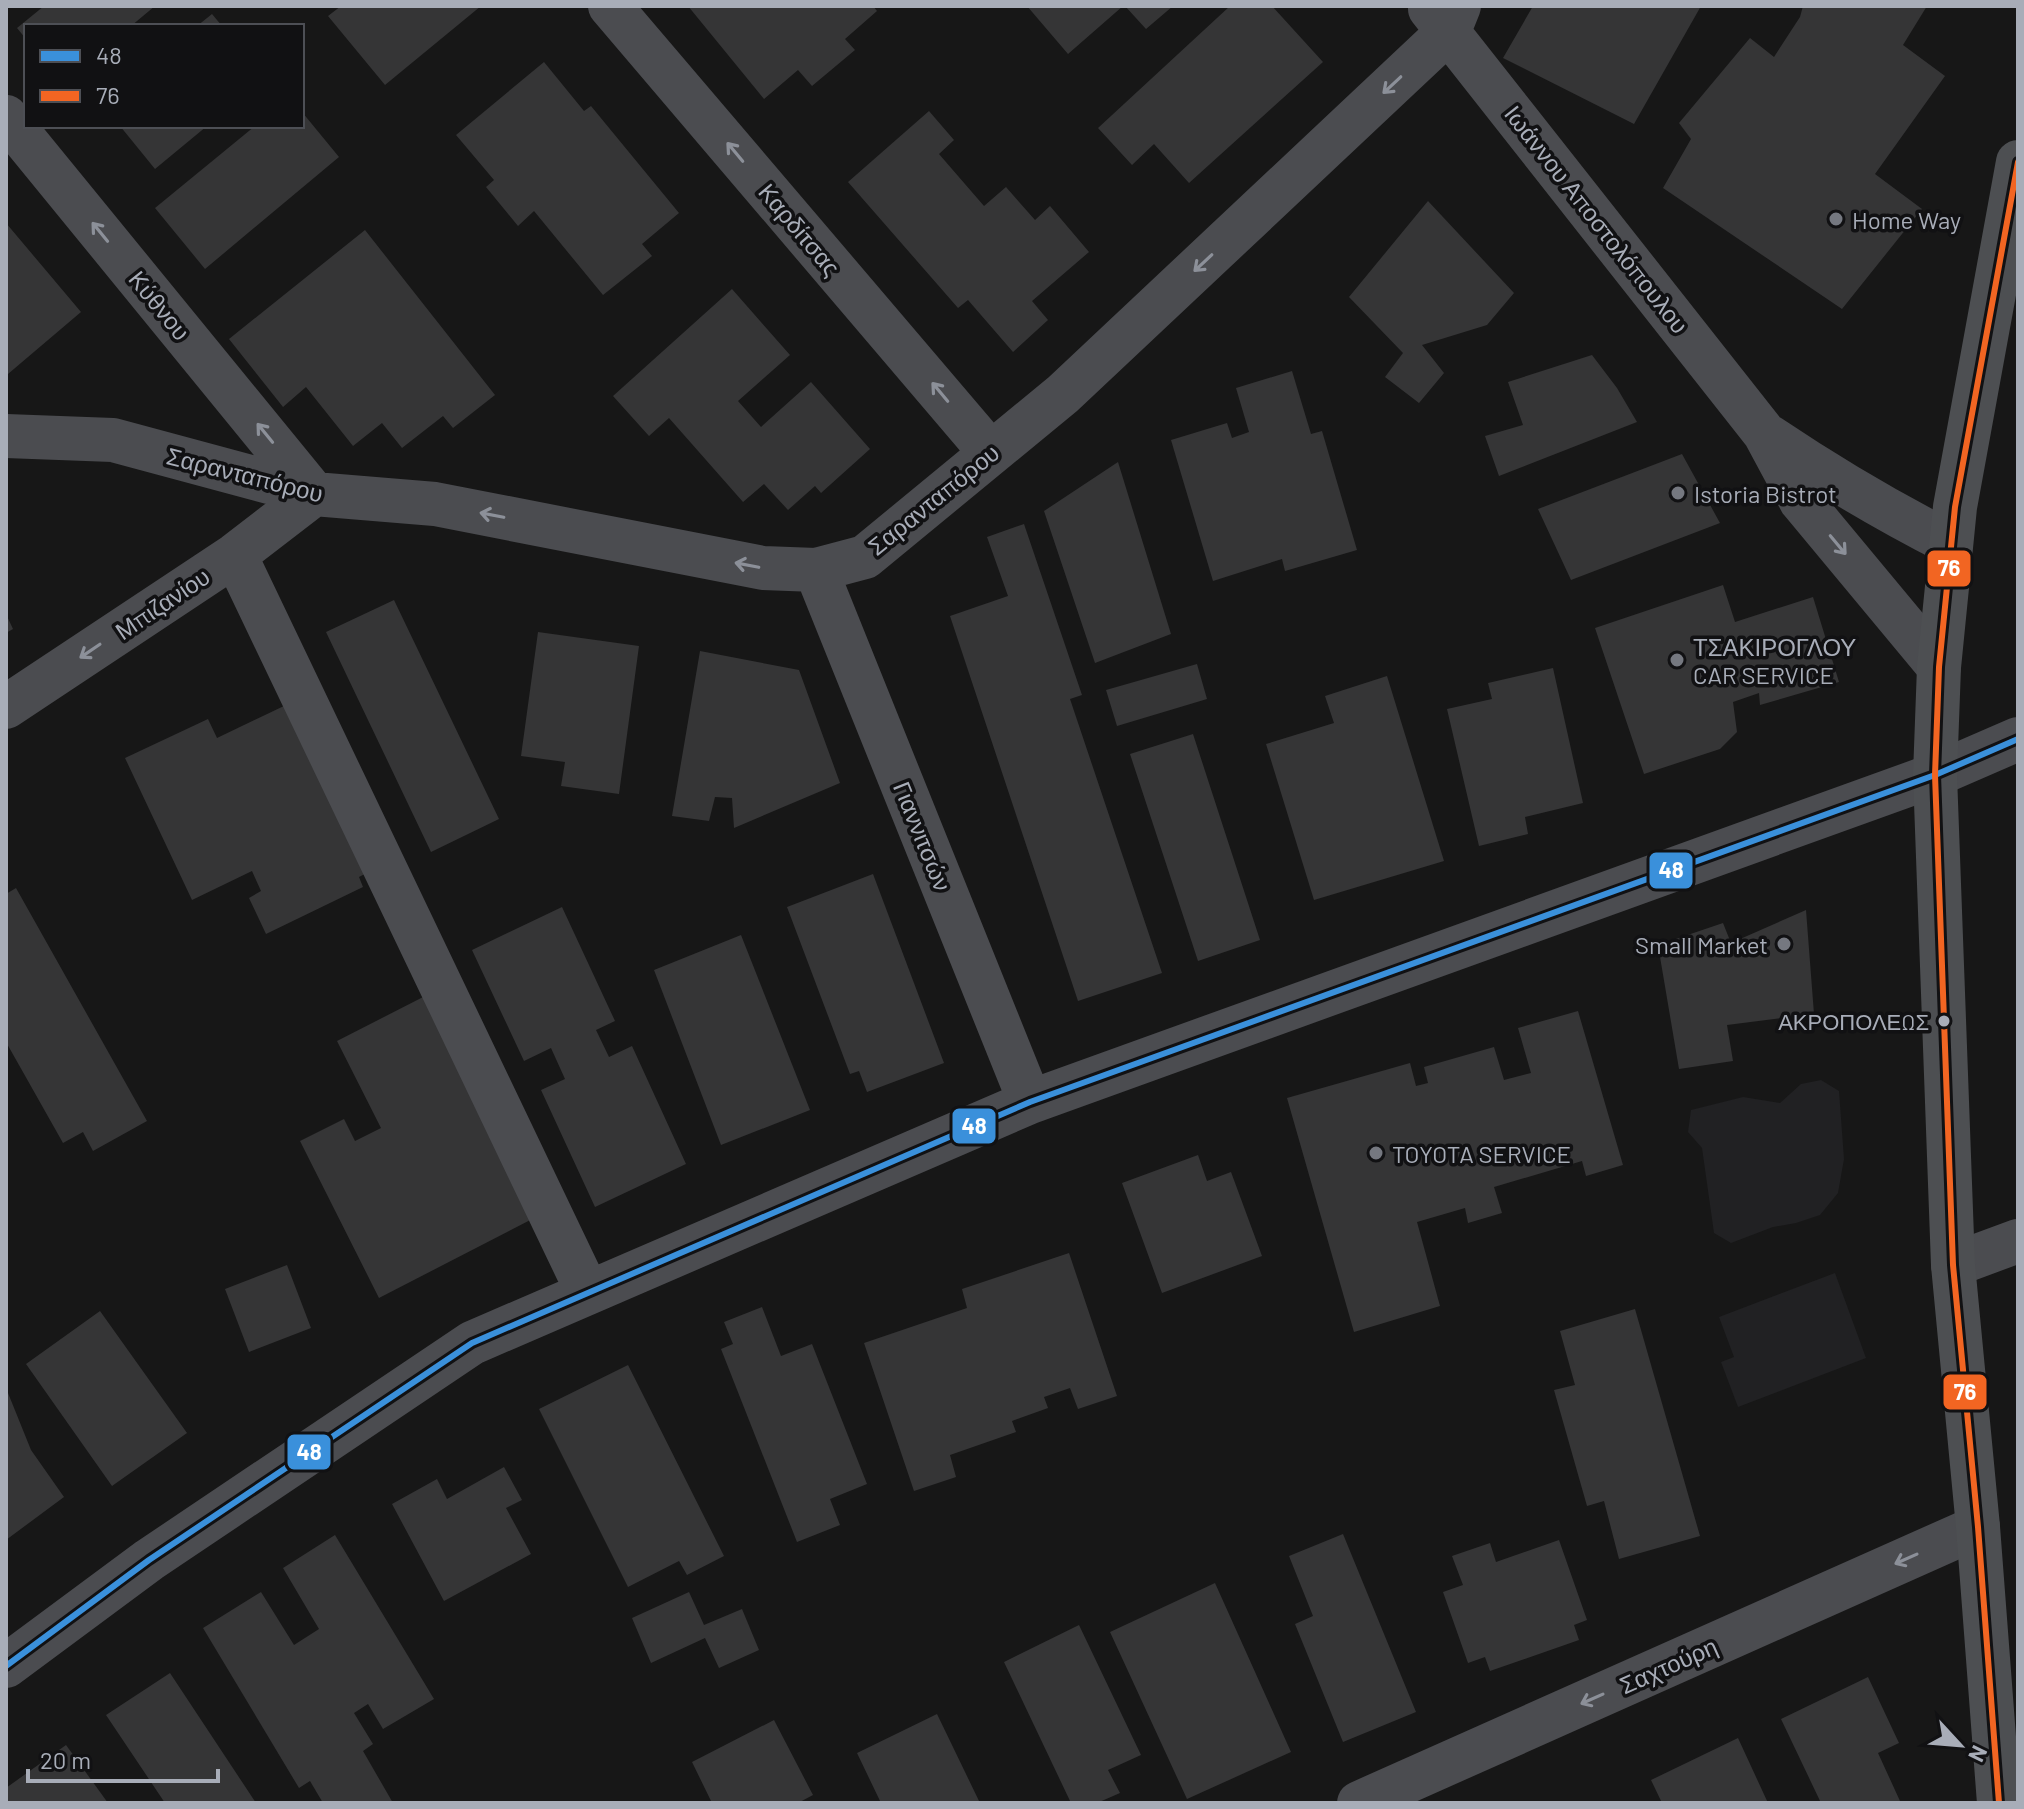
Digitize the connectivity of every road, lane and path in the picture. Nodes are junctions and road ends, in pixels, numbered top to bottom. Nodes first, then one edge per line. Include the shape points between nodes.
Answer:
1 (610, 6) edge
2 (1445, 14) edge
3 (6, 117) edge
4 (2018, 162) edge
5 (1765, 434) junction
6 (6, 436) edge
7 (990, 452) junction
8 (314, 494) junction
9 (1950, 543) junction
10 (235, 555) junction
11 (816, 570) junction
12 (1939, 667) junction
13 (6, 707) edge
14 (2018, 739) edge
15 (1935, 775) junction
16 (1030, 1102) junction
17 (2018, 1241) edge
18 (1953, 1265) junction
19 (588, 1293) junction
20 (1978, 1527) junction
21 (6, 1666) edge
22 (1359, 1803) edge
23 (1999, 1803) edge

7 -> 1 street, Καρδίτσας
2 - 5 street, Ιωάννου Αποστολόπουλου
2 -> 7 street, Σαρανταπόρου via 1063,394
8 -> 3 street, Κύθνου
4 - 9 main road
5 - 9 street, Ιωάννου Αποστολόπουλου via 1828,477
5 -> 12 street, Ιωάννου Αποστολόπουλου via 1801,501
6 - 8 street, Σαρανταπόρου via 113,440
7 - 11 street, Σαρανταπόρου via 865,557
8 - 10 street, Μπιζανίου
11 -> 8 street, Σαρανταπόρου via 763,568 435,504
9 - 12 main road
10 -> 13 street, Μπιζανίου
10 - 19 street
11 - 16 street, Γιαννιτσών
12 - 15 main road
14 - 15 street
15 - 16 street
15 - 18 main road
16 - 19 street
17 - 18 street
18 - 20 main road
19 - 21 street via 472,1343 149,1560
20 -> 22 street, Σαχτούρη
20 - 23 main road

